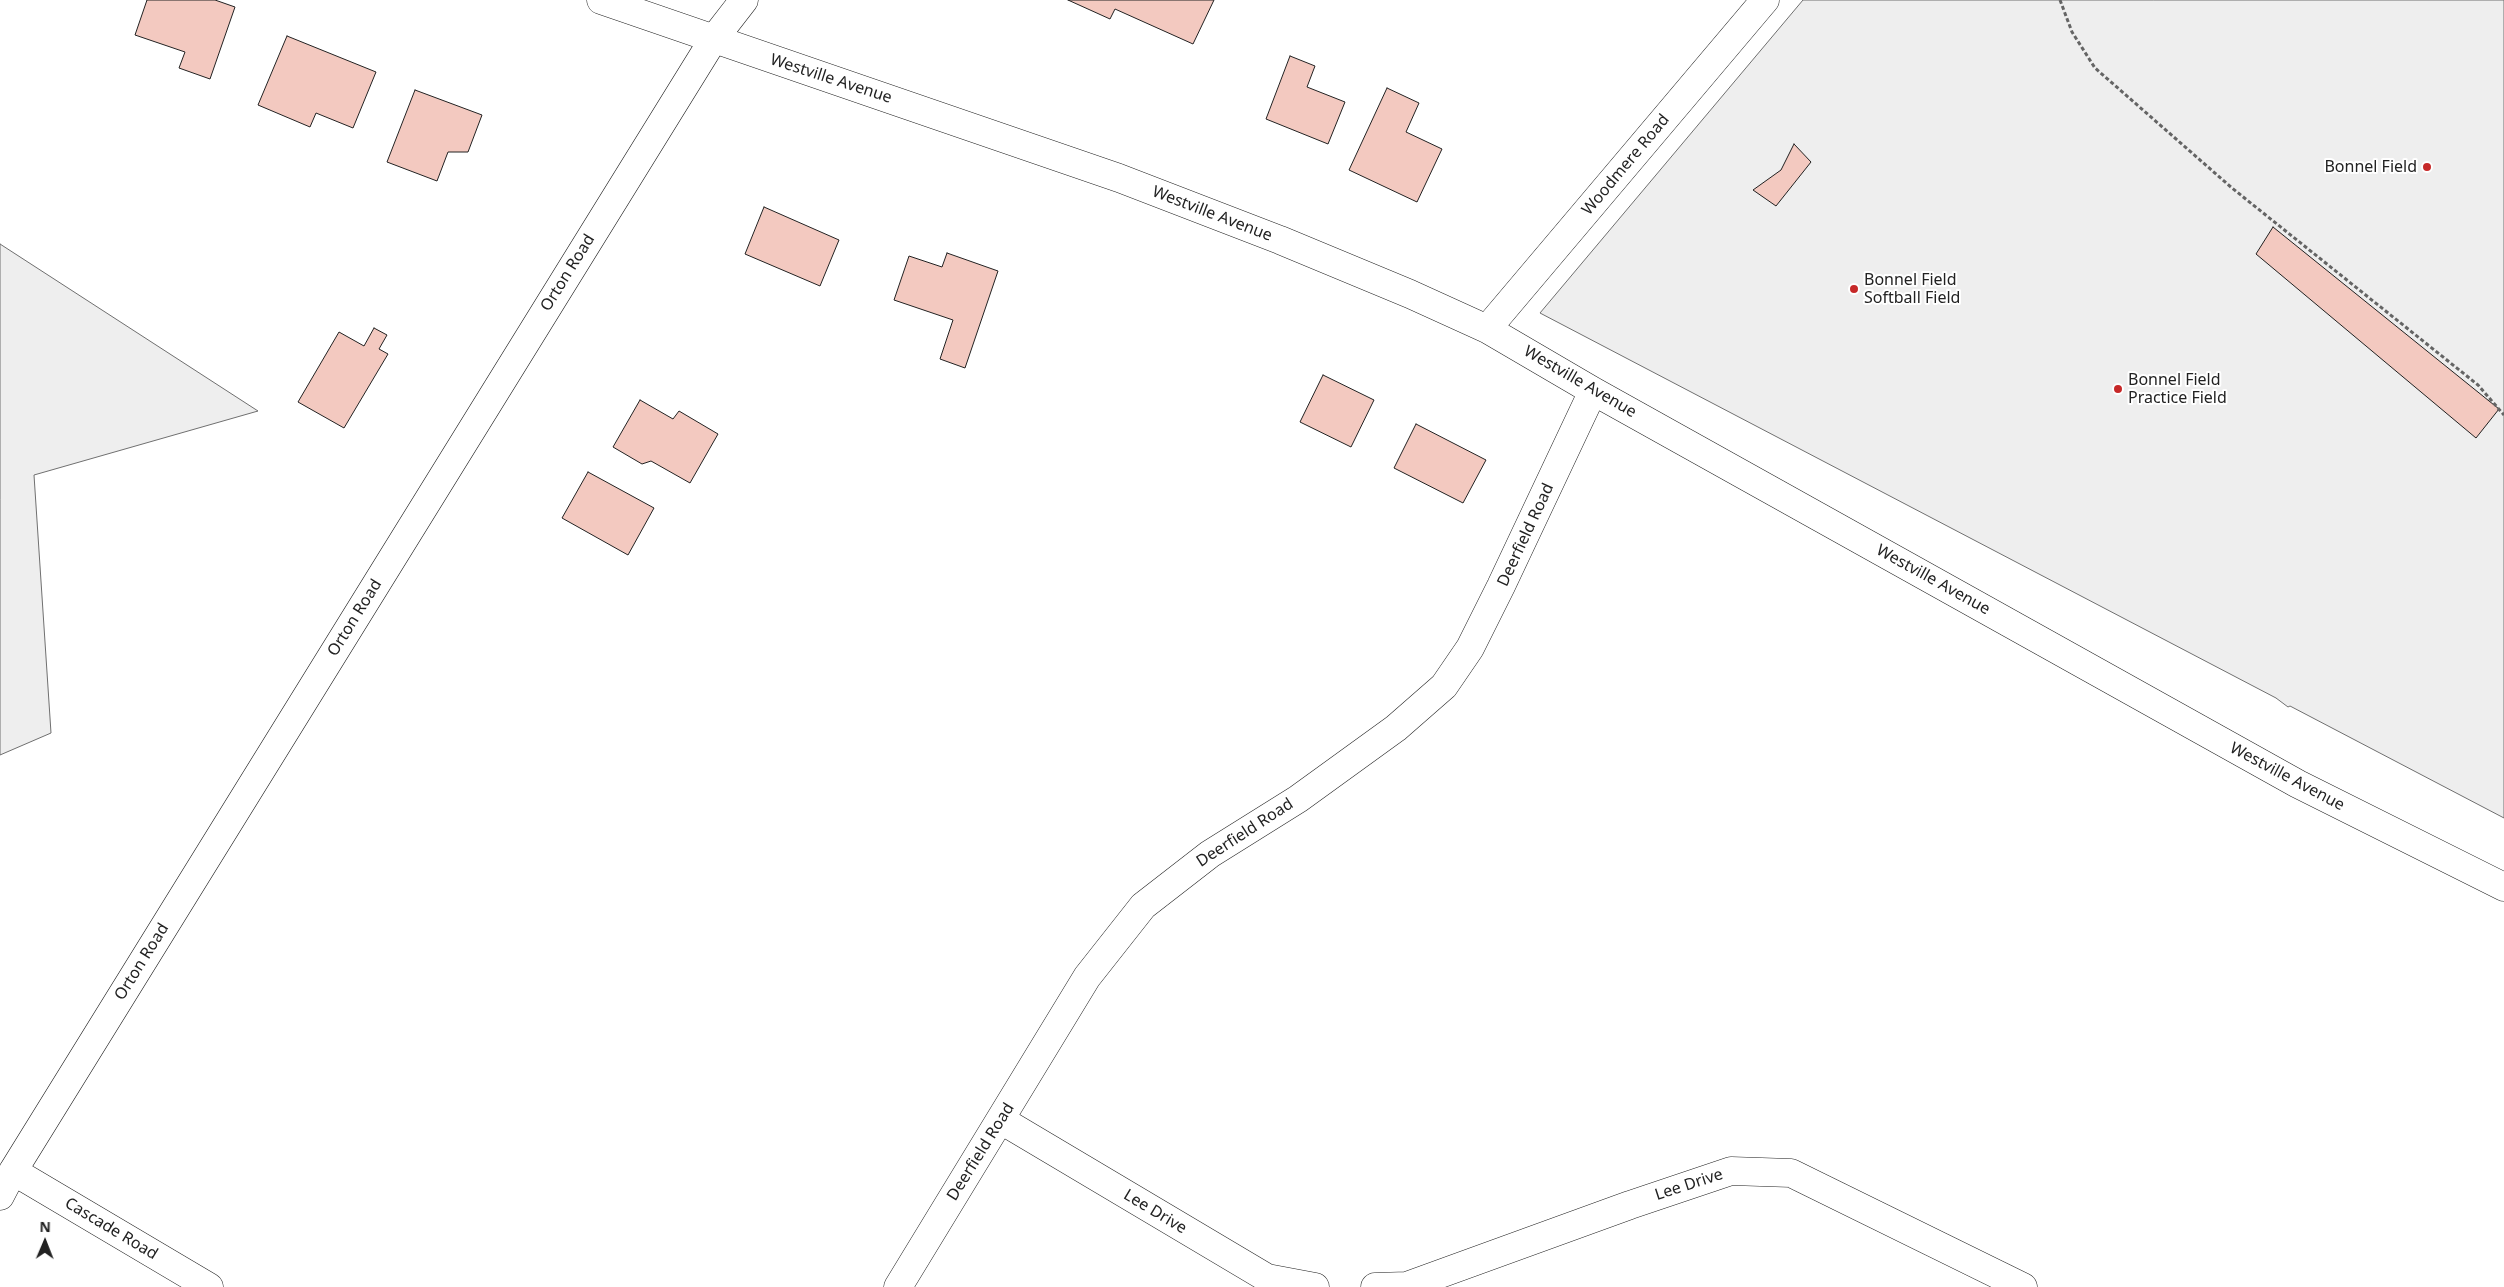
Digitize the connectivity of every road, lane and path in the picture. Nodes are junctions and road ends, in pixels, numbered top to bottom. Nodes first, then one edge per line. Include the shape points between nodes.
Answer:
1 (601, 0) edge
2 (744, 0) edge
3 (1765, 0) edge
4 (2060, 0) edge
5 (713, 40) junction
6 (1487, 329) junction
7 (1593, 391) junction
8 (2504, 416) edge
9 (2504, 887) edge
10 (1000, 1120) junction
11 (13, 1171) junction
12 (0, 1196) edge
13 (209, 1287) edge
14 (898, 1287) edge
15 (1315, 1287) edge
16 (1375, 1287) edge
17 (2022, 1287) edge

1 - 5 street, Westville Avenue
2 - 5 street, Orton Road
3 - 6 street, Woodmere Road
4 - 8 path via 2072,32 2095,68 2232,188 2478,385
5 - 6 street, Westville Avenue via 1119,178 1280,240
5 - 11 street, Orton Road
6 - 7 street, Westville Avenue
7 - 9 street, Westville Avenue via 2298,784
7 - 10 street, Deerfield Road via 1470,648 1444,686 1396,728 1298,799 1210,854 1143,906 1087,977
10 - 14 street, Deerfield Road
10 - 15 street, Lee Drive via 1267,1278
11 - 12 street, Orton Road
11 - 13 street, Cascade Road
16 - 17 street, Lee Drive via 1407,1286 1630,1204 1731,1171 1791,1173

